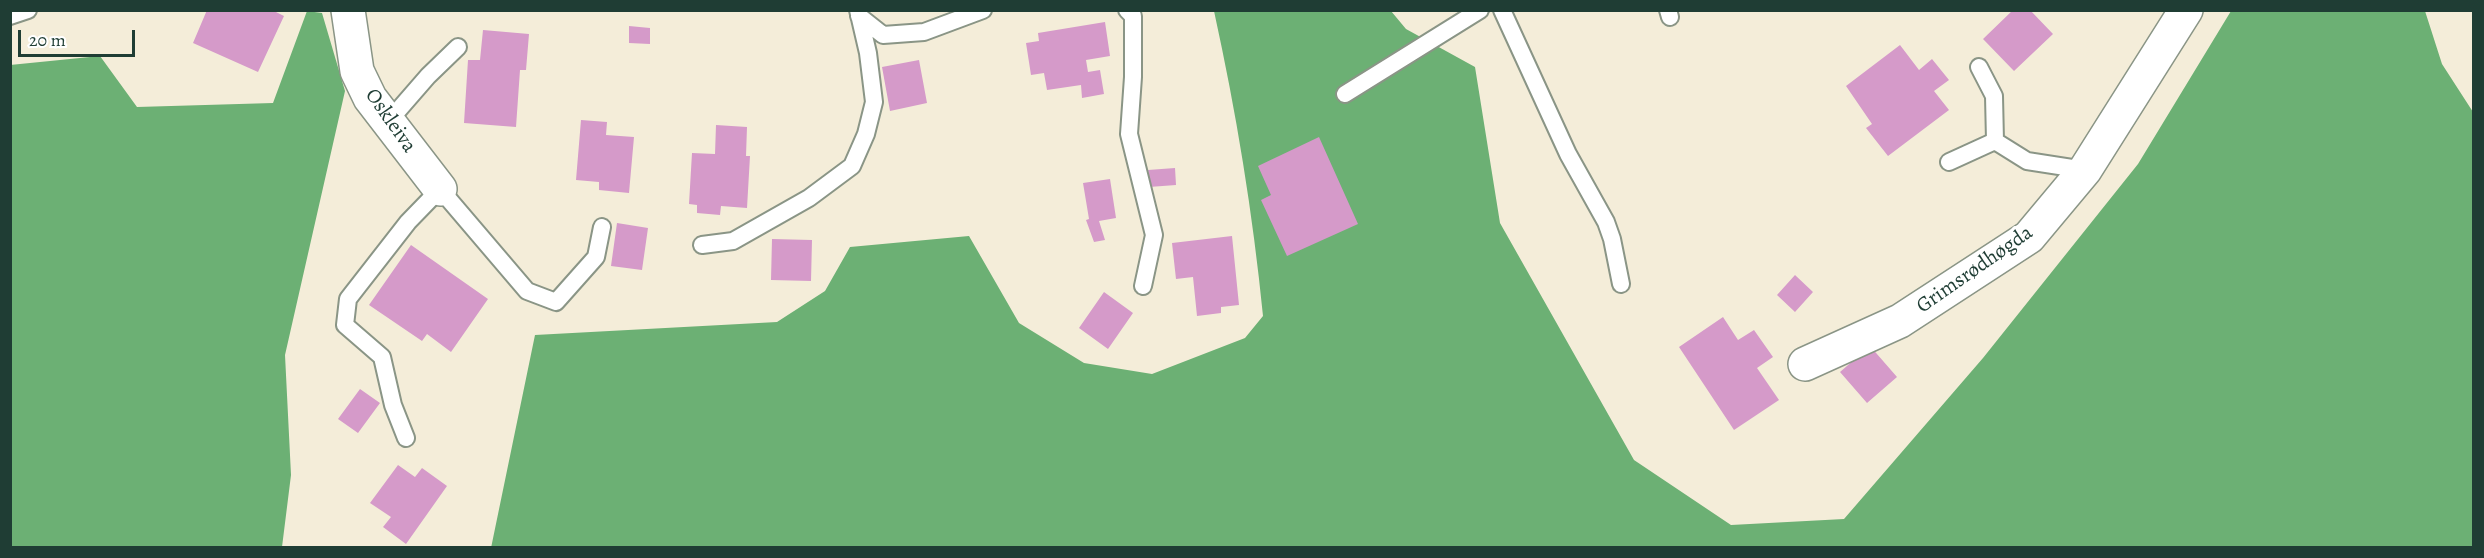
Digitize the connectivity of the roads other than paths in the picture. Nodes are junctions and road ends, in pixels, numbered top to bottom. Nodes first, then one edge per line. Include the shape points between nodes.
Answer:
1 (28, 10) edge
2 (348, 10) edge
3 (983, 10) edge
4 (1127, 10) edge
5 (1480, 10) edge
6 (1502, 10) edge
7 (2186, 10) edge
8 (859, 13) edge
9 (10, 16) edge
10 (458, 47) dead end
11 (1979, 67) dead end
12 (1345, 94) dead end
13 (388, 122) junction
14 (1995, 141) junction
15 (1949, 162) dead end
16 (2085, 170) junction
17 (440, 189) junction
18 (602, 227) dead end
19 (702, 245) dead end
20 (1621, 284) dead end
21 (1143, 286) dead end
22 (1805, 364) dead end
23 (406, 438) dead end

1 - 9 lane
2 - 13 street, Oskleiva via 357,71
3 - 8 lane via 924,32 883,35
4 - 21 lane via 1133,16 1129,134 1154,235
5 - 12 lane
6 - 20 lane via 1568,154 1606,222
7 - 16 street, Grimsrødhøgda
8 - 19 lane via 874,102 852,166 809,198 733,242
10 - 13 lane
11 - 14 lane via 1994,96
13 - 17 street, Oskleiva
14 - 15 lane
14 - 16 lane via 2027,161
16 - 22 street, Grimsrødhøgda via 2029,237 1900,321
17 - 18 lane via 527,291 556,302 596,257
17 - 23 lane via 408,222 348,299 345,325 382,357 393,405

